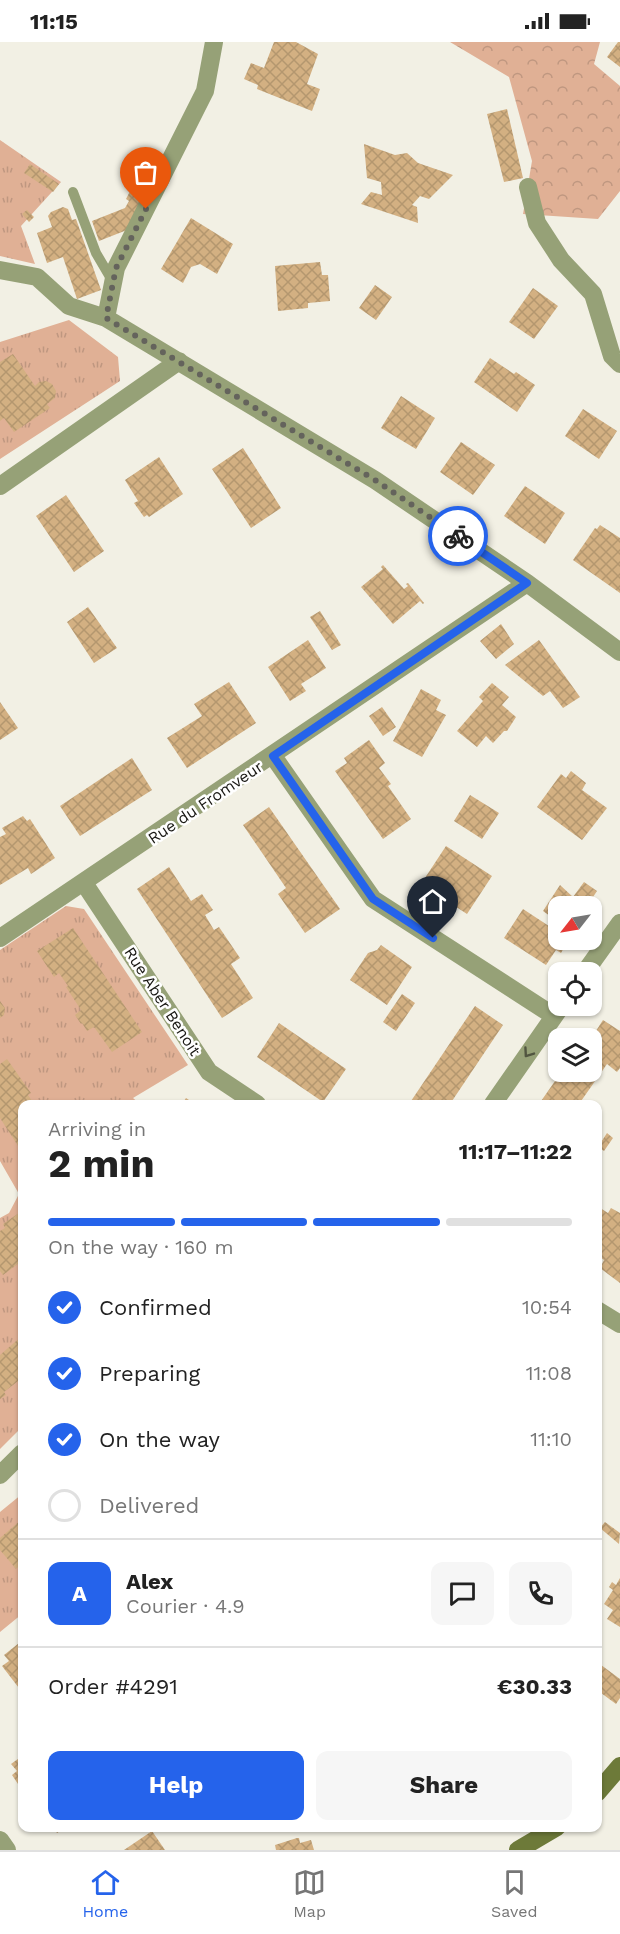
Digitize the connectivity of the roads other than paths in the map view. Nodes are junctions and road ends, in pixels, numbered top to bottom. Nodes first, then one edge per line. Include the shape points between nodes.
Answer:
1 (214, 42) edge
2 (528, 188) dead end
3 (73, 192) dead end
4 (0, 270) edge
5 (113, 283) junction
6 (106, 318) junction
7 (179, 360) junction
8 (620, 364) edge
9 (0, 486) edge
10 (527, 583) junction
11 (620, 652) edge
12 (273, 756) junction
13 (84, 882) junction
14 (620, 923) edge
15 (0, 938) edge
16 (592, 962) edge
17 (548, 1005) edge
18 (555, 1016) edge
19 (251, 1100) edge
20 (496, 1100) edge
21 (602, 1313) edge
22 (620, 1324) edge
23 (18, 1458) edge
24 (0, 1475) edge
25 (620, 1766) edge
26 (602, 1786) edge
27 (549, 1832) edge
28 (0, 1840) edge
29 (7, 1850) edge
30 (518, 1850) edge

1 - 5 street via 205,91 116,268
2 - 8 street via 537,223 561,260 593,294 612,356
3 - 5 lane via 96,253
4 - 6 street via 37,277 69,306
5 - 6 street
6 - 7 street
7 - 9 street
7 - 10 street via 375,480
10 - 11 street
10 - 12 street, Rue du Fromveur
12 - 13 street, Rue du Fromveur
12 - 17 street via 373,899
13 - 15 street, Rue du Fromveur
13 - 19 street, Rue Aber Benoit via 209,1072
14 - 16 street
18 -> 20 street
21 - 22 street
23 - 24 street
25 - 26 street
27 - 30 street
28 - 29 street

